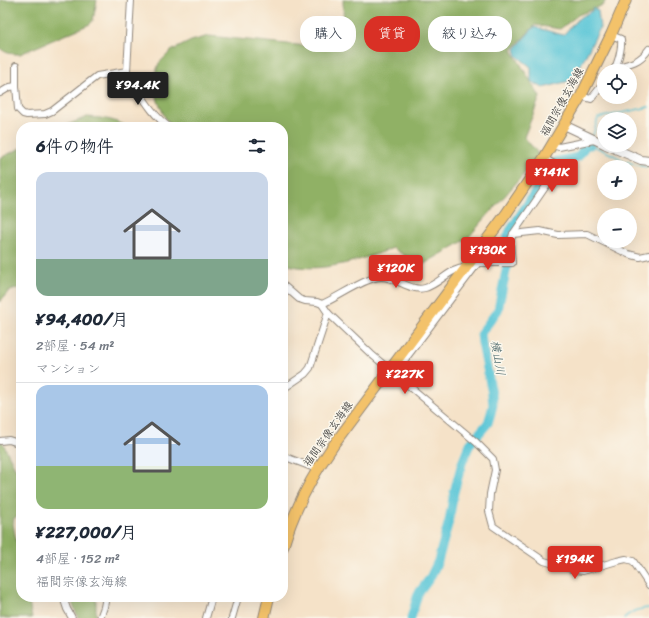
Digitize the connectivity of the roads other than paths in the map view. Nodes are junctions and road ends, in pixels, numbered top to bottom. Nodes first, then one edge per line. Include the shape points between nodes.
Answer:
1 (131, 0) edge
2 (626, 0) edge
3 (611, 35) junction
4 (649, 49) edge
5 (615, 64) edge
6 (631, 64) edge
7 (16, 66) dead end
8 (127, 72) junction
9 (16, 86) junction
10 (597, 91) edge
11 (0, 93) edge
12 (581, 96) junction
13 (162, 122) edge
14 (564, 125) junction
15 (594, 140) junction
16 (597, 141) edge
17 (552, 145) junction
18 (622, 152) edge
19 (544, 158) junction
20 (649, 161) edge
21 (513, 234) junction
22 (649, 255) edge
23 (476, 260) junction
24 (466, 268) junction
25 (288, 289) edge
26 (322, 304) junction
27 (328, 313) junction
28 (391, 372) junction
29 (288, 386) edge
30 (0, 440) edge
31 (16, 442) edge
32 (288, 458) edge
33 (317, 469) junction
34 (288, 534) edge
35 (649, 585) edge
36 (65, 602) edge
37 (105, 602) edge
38 (211, 602) edge
39 (237, 602) edge
40 (268, 602) edge
41 (72, 618) edge
42 (100, 618) edge
43 (206, 618) edge
44 (232, 618) edge
45 (264, 618) edge

1 - 8 street
2 - 3 main road, 福間宗像玄海線
3 - 5 street via 621,39
3 - 12 main road, 福間宗像玄海線
4 - 6 street via 640,60
7 - 9 street
8 - 9 street via 97,76 52,111 42,114 23,114 18,109
8 - 13 street via 128,77
9 - 11 street
10 - 12 street via 591,99
12 - 14 main road, 福間宗像玄海線
14 - 15 street
14 - 17 main road, 福間宗像玄海線
15 - 16 street
15 - 17 street via 559,147
17 - 19 main road, 福間宗像玄海線
18 - 20 street
19 - 21 street via 557,166 556,172
19 - 23 main road, 福間宗像玄海線
21 - 22 street via 540,231 588,234 628,254
21 - 23 street via 510,242 512,263
23 - 24 main road, 福間宗像玄海線
23 - 28 street
24 - 26 street via 460,267 425,288 417,288 388,278 374,278
24 - 28 main road, 福間宗像玄海線
25 - 26 street via 299,299
26 - 27 street
27 - 28 street
27 - 29 street via 310,368
28 - 33 main road, 福間宗像玄海線
28 - 35 street via 493,459 495,470 489,511 493,526 544,561 575,570 583,571 617,560 633,561
30 - 31 street
32 - 33 street
33 - 34 main road, 福間宗像玄海線
36 - 41 street
37 - 42 street
38 - 43 street
39 - 44 street
40 - 45 main road

